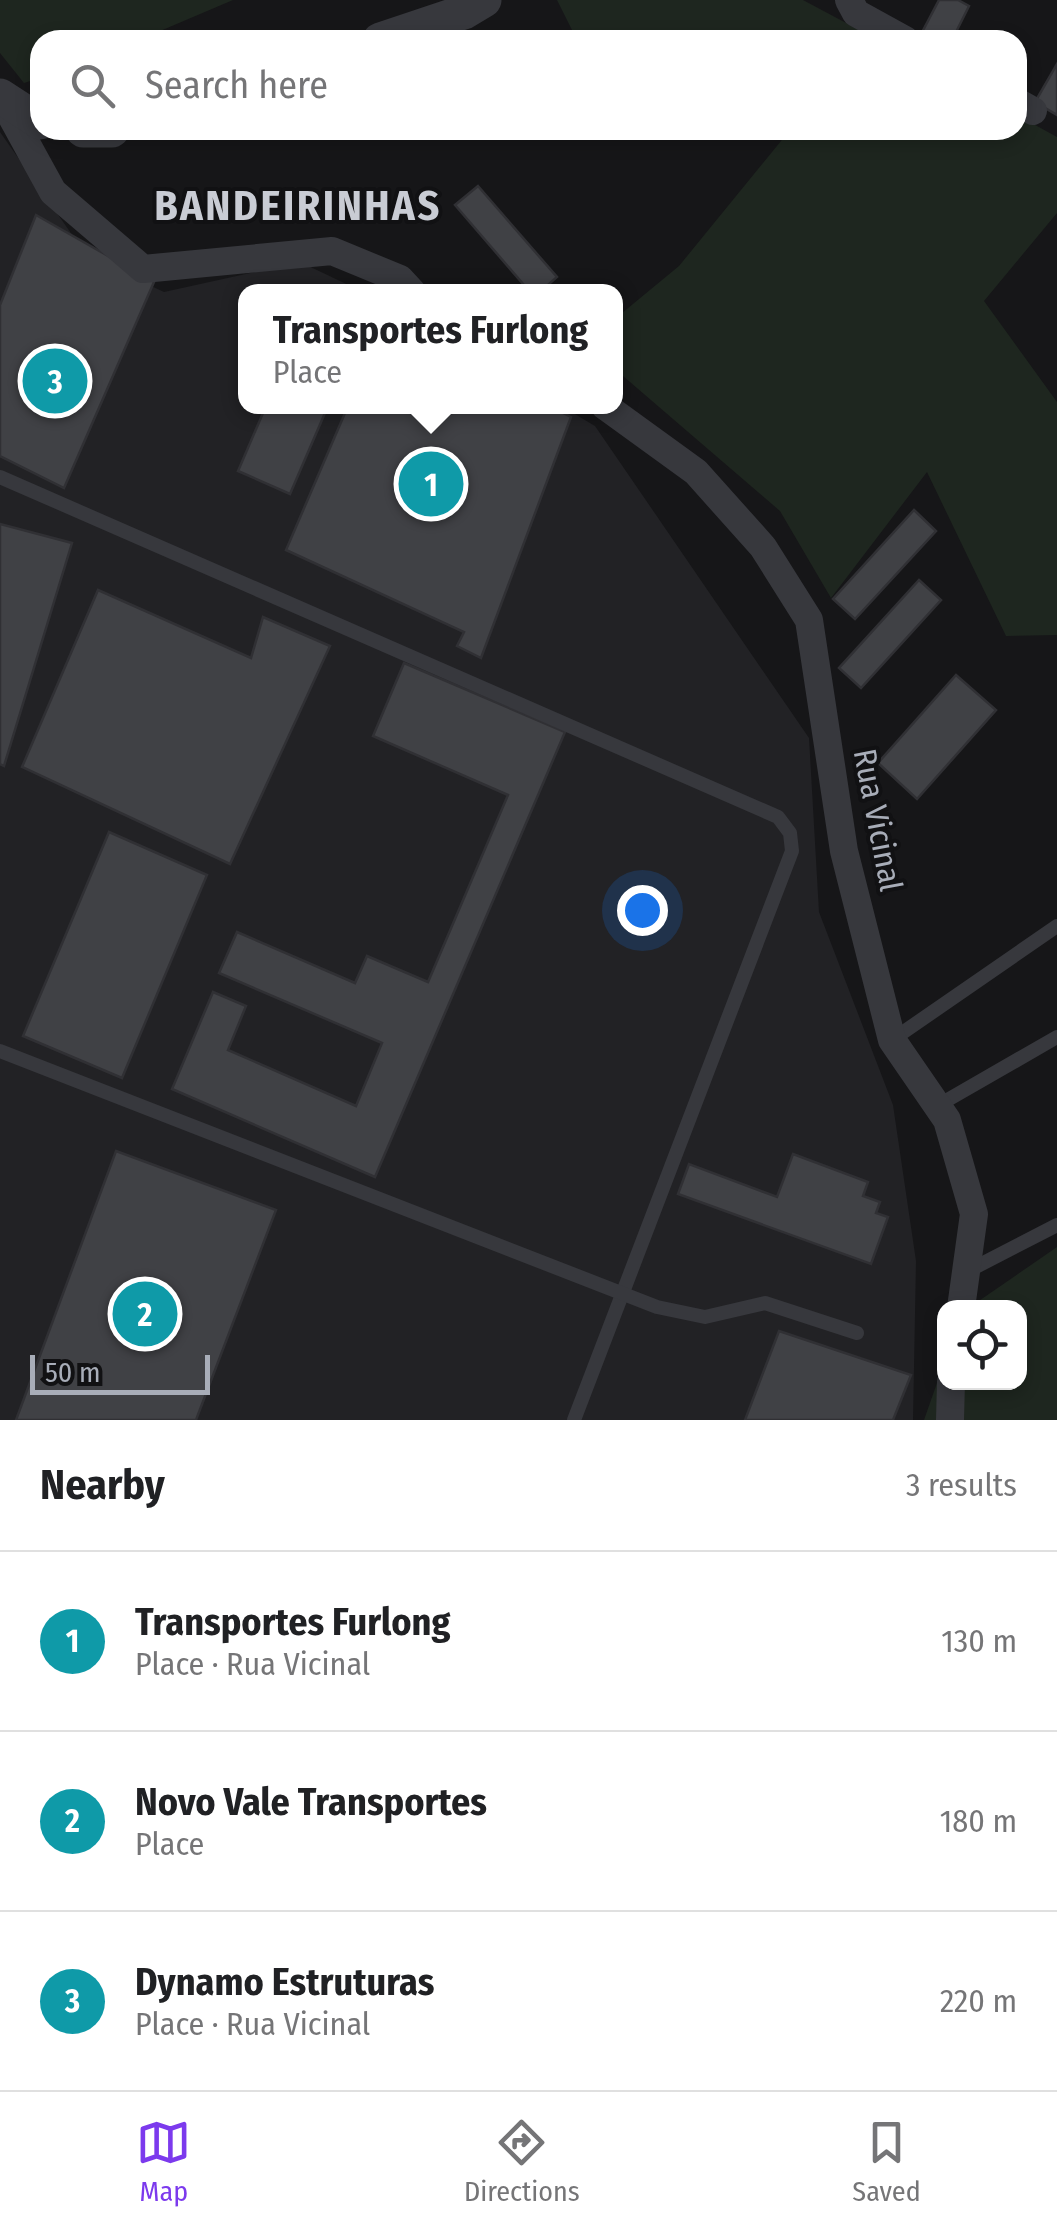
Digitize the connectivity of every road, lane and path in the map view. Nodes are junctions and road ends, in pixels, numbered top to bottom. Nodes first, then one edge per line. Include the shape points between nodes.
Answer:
1 (484, 0) edge
2 (850, 0) edge
3 (410, 30) edge
4 (887, 30) edge
5 (2, 98) edge
6 (30, 116) edge
7 (404, 284) edge
8 (616, 414) edge
9 (0, 477) edge
10 (1057, 926) edge
11 (1057, 1036) edge
12 (892, 1040) junction
13 (0, 1050) edge
14 (937, 1106) junction
15 (1057, 1225) edge
16 (965, 1272) junction
17 (622, 1294) junction
18 (961, 1300) edge
19 (856, 1334) dead end
20 (951, 1390) edge
21 (574, 1420) edge
22 (950, 1420) edge

1 - 3 street
2 - 4 street via 856,13
5 - 6 street
5 - 7 street via 53,192 143,269 332,251
8 - 12 street, Rua Vicinal via 696,472 763,547 809,620 844,851
9 - 17 lane via 778,818 790,833 792,851
10 - 12 lane
11 - 14 lane
12 - 14 street, Rua Vicinal
13 - 17 lane
14 - 16 street, Rua Vicinal via 974,1214
15 - 16 lane
16 - 18 street, Rua Vicinal
17 - 19 lane via 705,1317 752,1304 778,1305
17 - 21 lane
20 - 22 street

